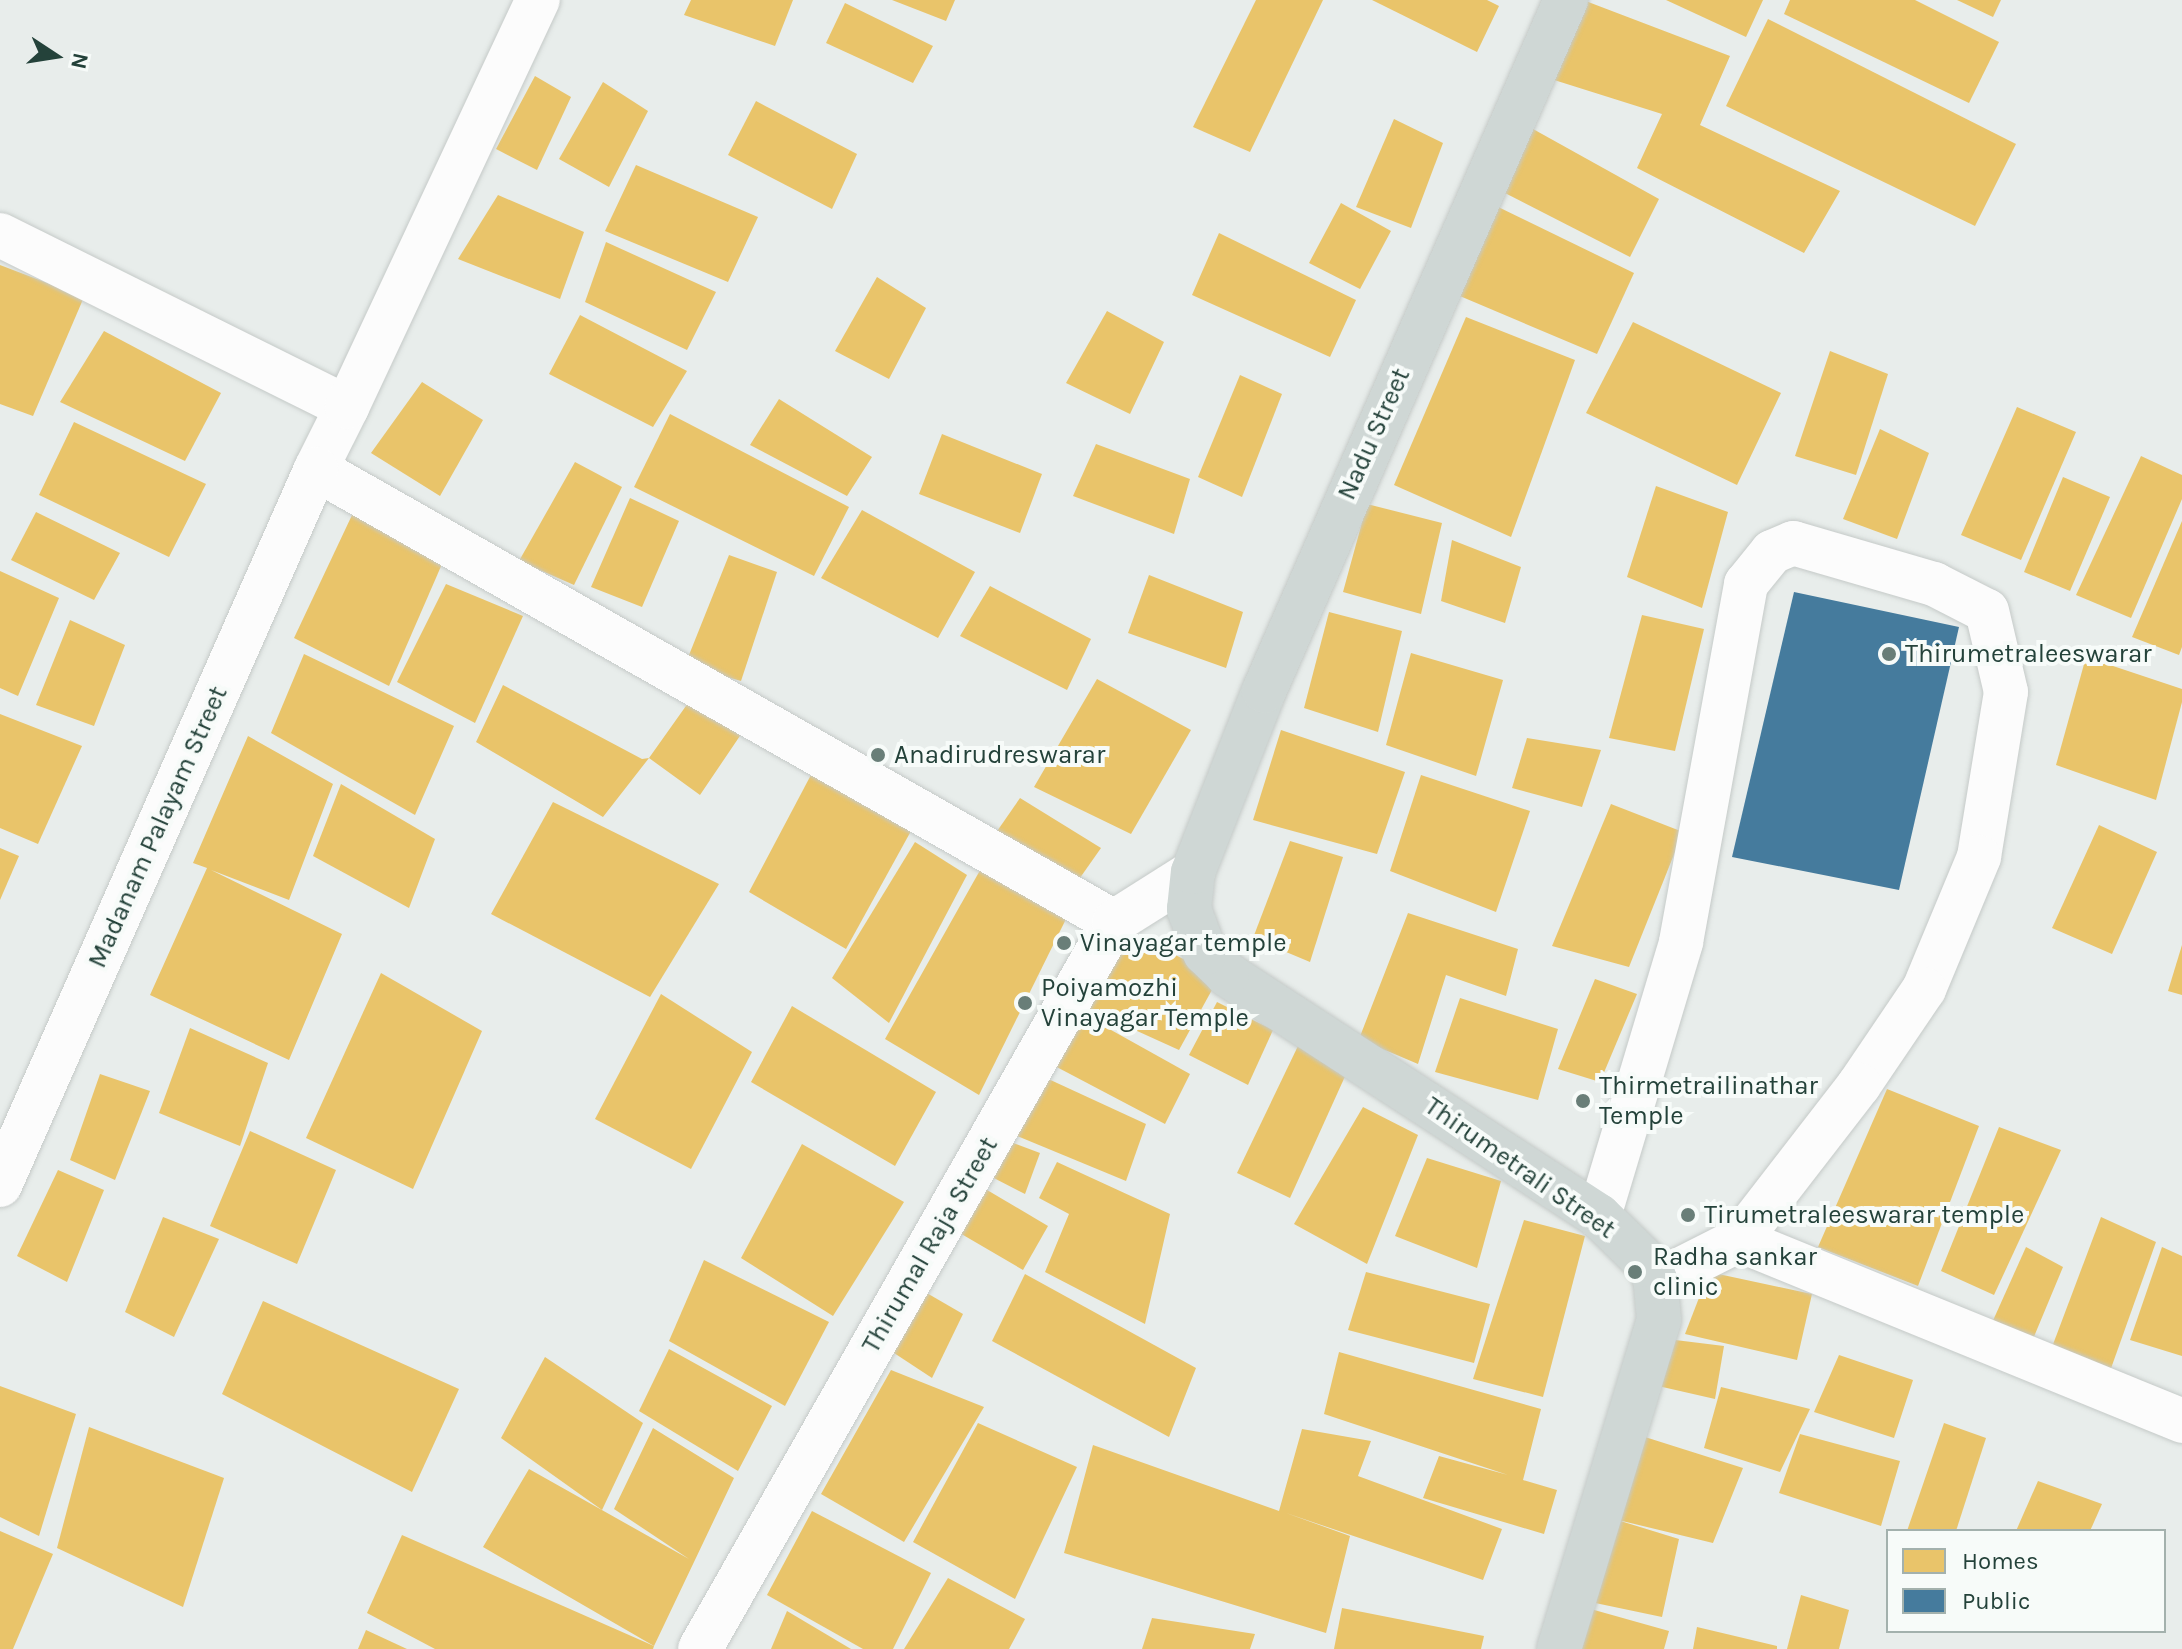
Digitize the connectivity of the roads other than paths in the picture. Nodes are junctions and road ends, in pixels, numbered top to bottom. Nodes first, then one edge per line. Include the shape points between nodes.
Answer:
1 (538, 0) edge
2 (1566, 0) edge
3 (0, 235) edge
4 (347, 407) junction
5 (316, 469) junction
6 (1193, 872) junction
7 (1114, 922) junction
8 (0, 1185) edge
9 (1599, 1216) junction
10 (1739, 1240) junction
11 (1656, 1282) junction
12 (2182, 1421) edge
13 (700, 1649) edge
14 (1559, 1649) edge

1 - 4 street, Madanam Palayam Street
2 - 6 main road, Nadu Street via 1351,485
3 - 4 street
4 - 5 street, Madanam Palayam Street
5 - 7 street
5 - 8 street, Madanam Palayam Street
6 - 7 street, Thirumal Raja Street
6 - 9 main road, Thirumetrali Street via 1189,909 1195,931 1205,953 1227,974
7 - 13 street, Thirumal Raja Street
9 - 10 street via 1681,942 1746,584 1772,552 1793,543 1934,584 1987,611 2006,692 1979,857 1924,989 1859,1085
9 - 11 main road, Thirumetrali Street via 1649,1265
10 - 11 street
10 - 12 street
11 - 14 main road via 1659,1320

